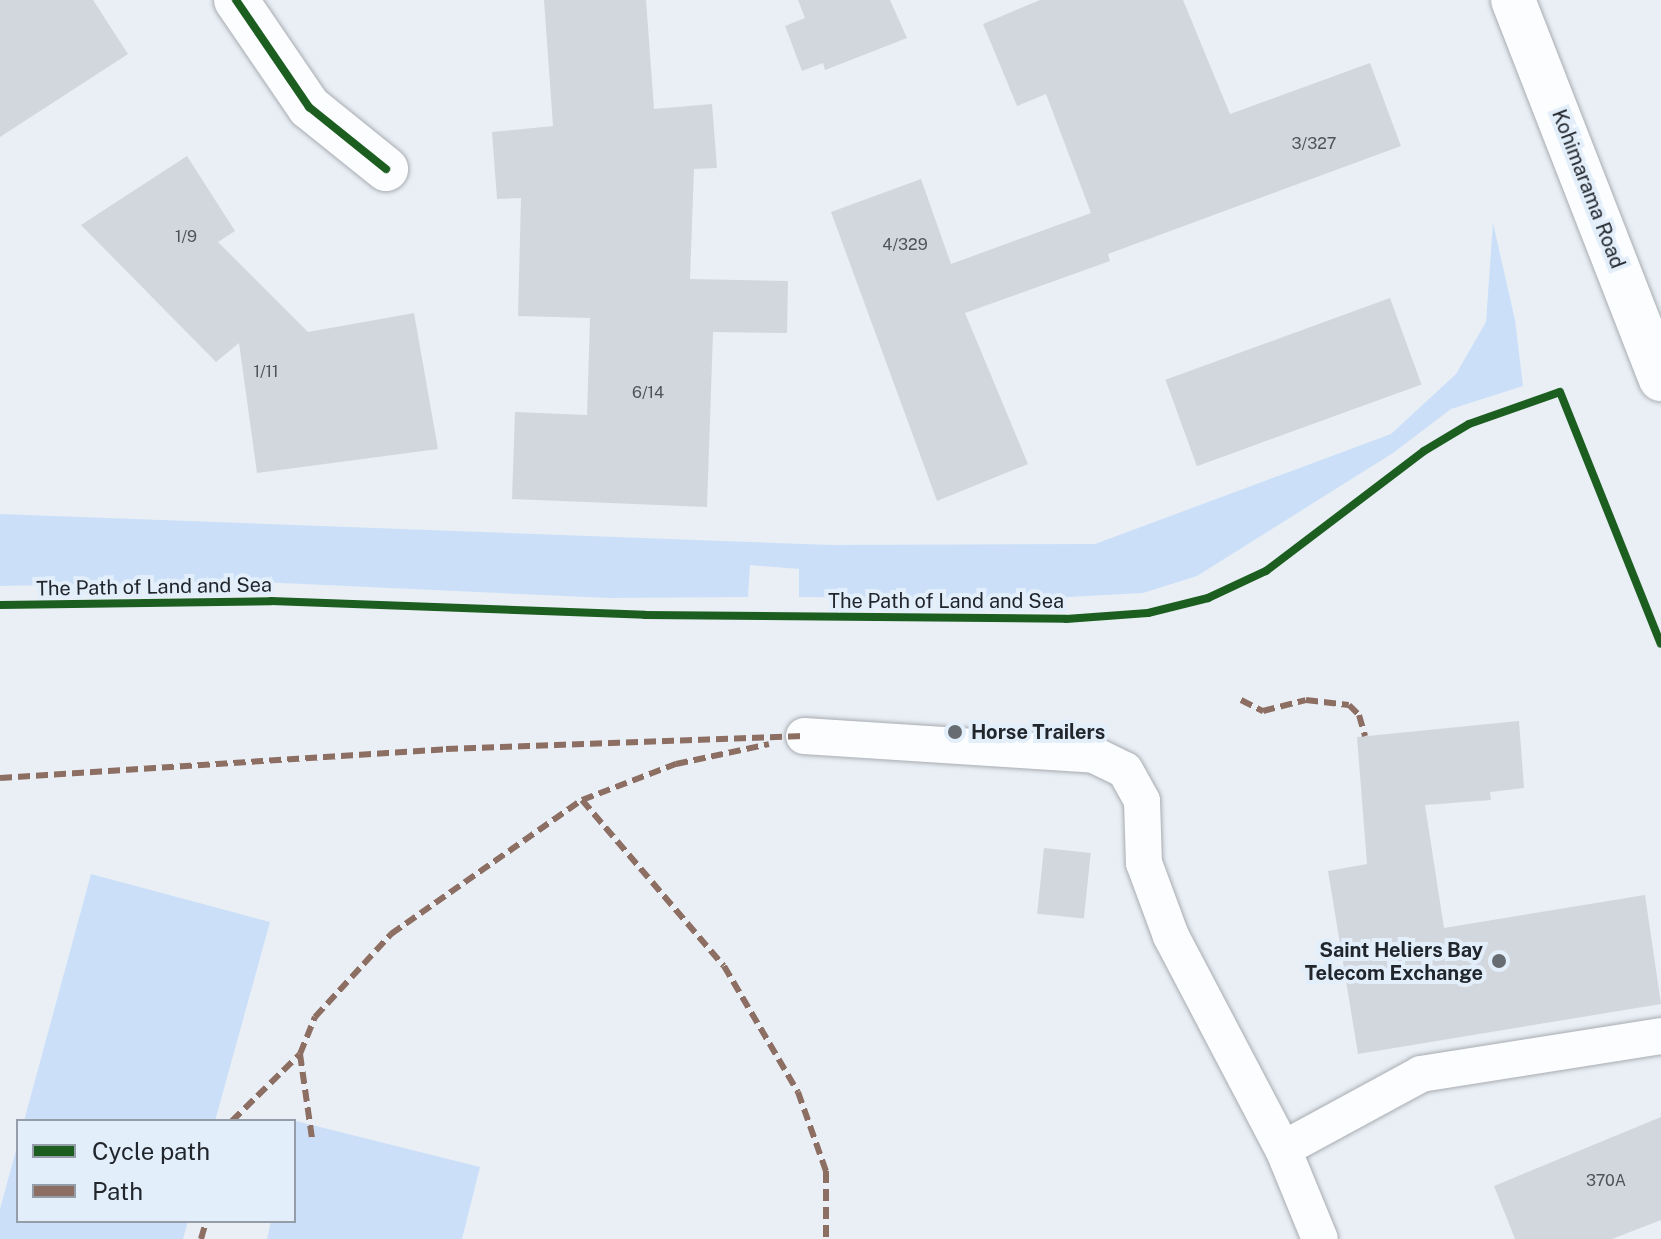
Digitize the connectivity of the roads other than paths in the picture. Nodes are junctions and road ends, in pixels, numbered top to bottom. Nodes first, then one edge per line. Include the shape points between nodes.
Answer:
1 (236, 0) edge
2 (1513, 0) edge
3 (386, 169) dead end
4 (1661, 379) edge
5 (804, 736) dead end
6 (1661, 1036) edge
7 (1283, 1149) junction
8 (1320, 1239) edge

1 - 3 main road via 309,107
2 - 4 main road, Kohimarama Road
5 - 7 lane via 1094,755 1125,770 1142,801 1144,863 1171,936
6 - 7 lane via 1421,1074
7 - 8 lane

